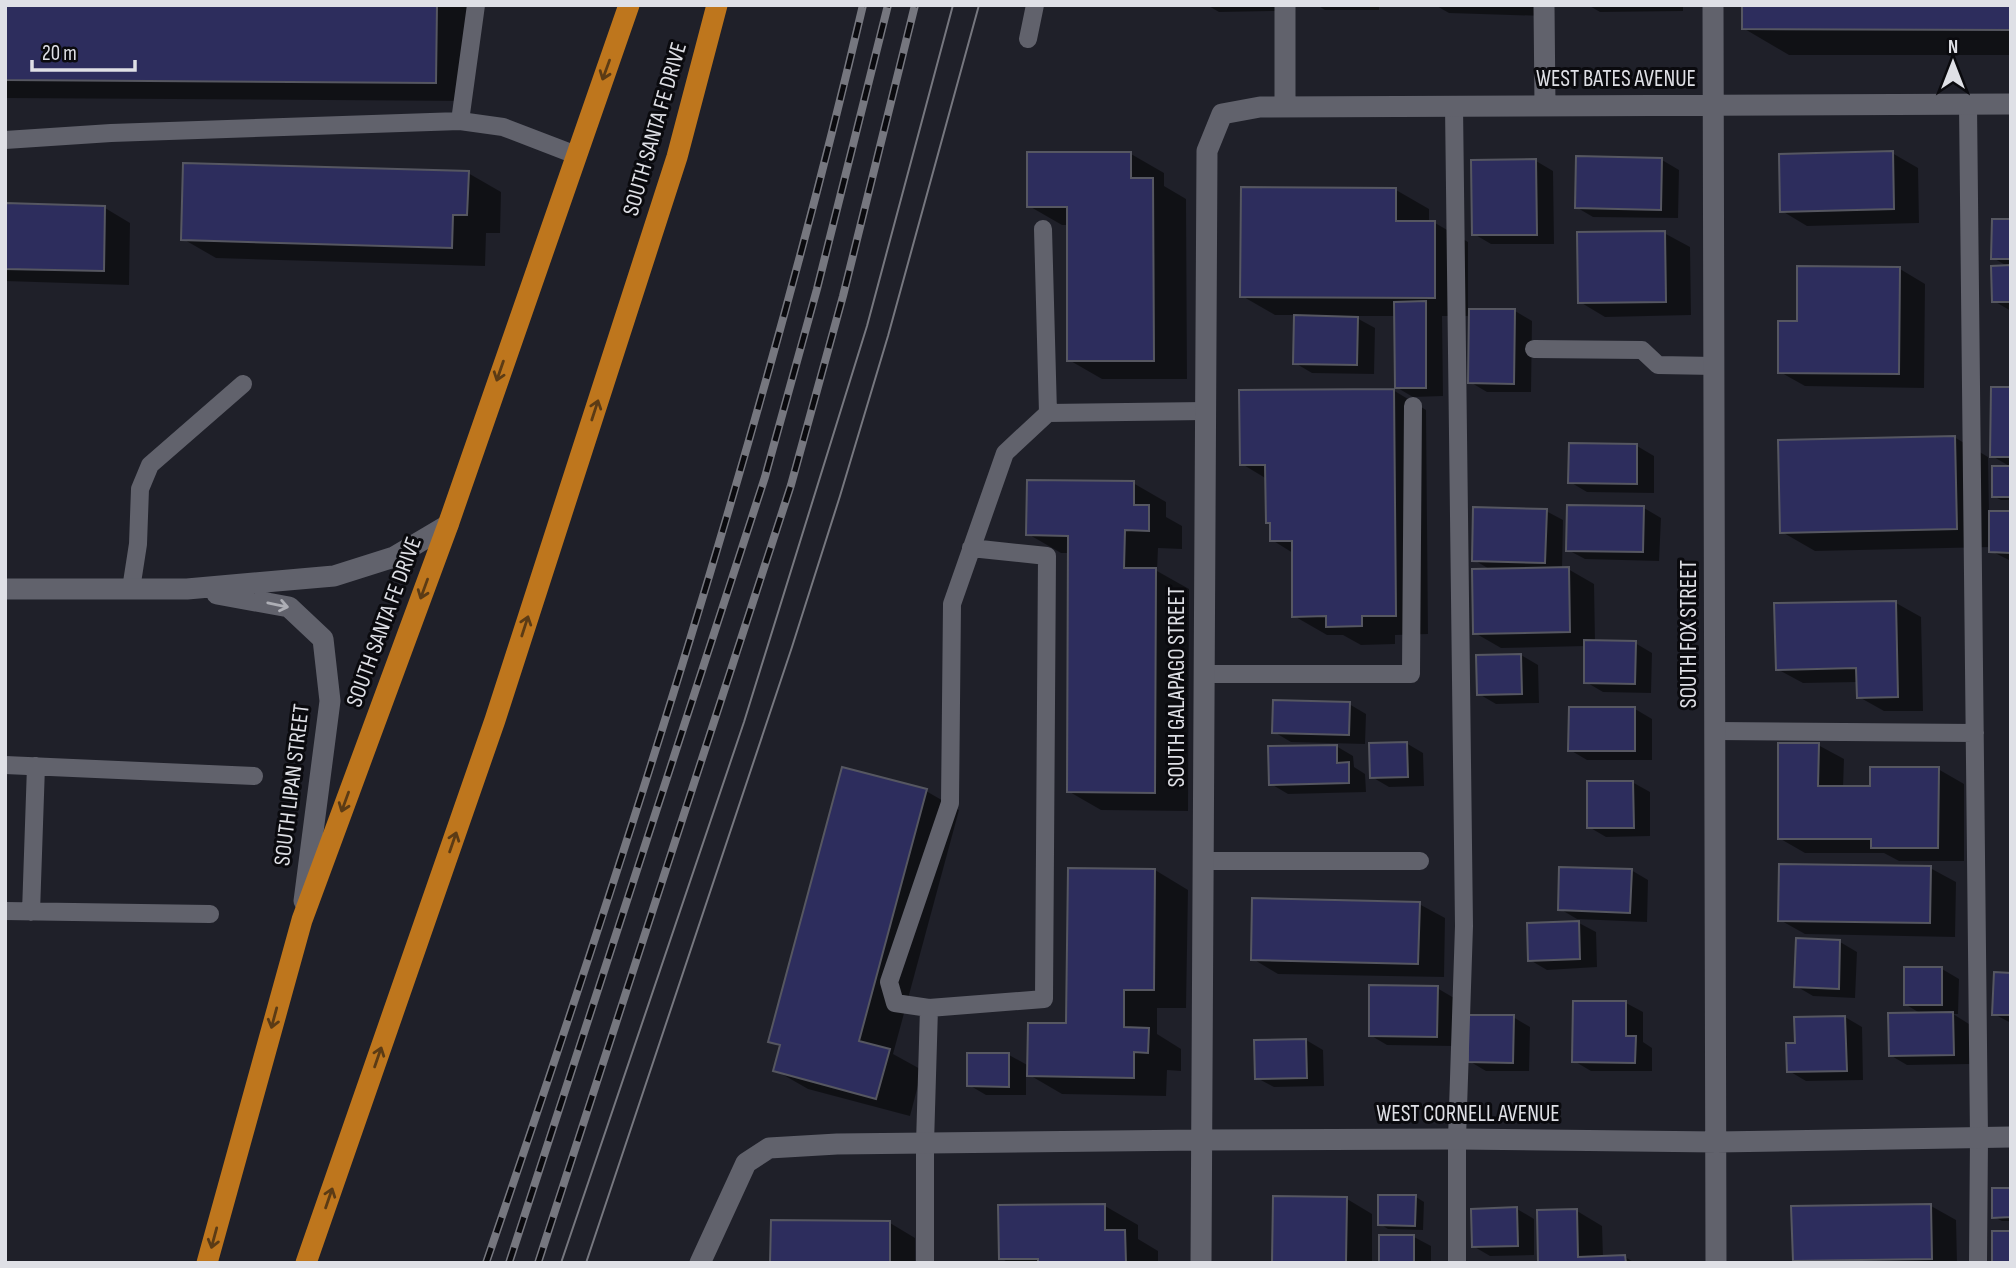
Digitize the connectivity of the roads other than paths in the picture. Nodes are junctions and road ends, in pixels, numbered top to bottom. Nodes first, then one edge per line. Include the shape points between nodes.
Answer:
1 (476, 5) edge
2 (629, 5) edge
3 (717, 5) edge
4 (1035, 5) edge
5 (1285, 5) edge
6 (1544, 5) edge
7 (1713, 5) edge
8 (1028, 39) dead end
9 (1968, 104) junction
10 (2011, 104) edge
11 (1714, 105) junction
12 (1454, 106) junction
13 (1545, 106) junction
14 (1285, 107) junction
15 (1222, 114) joint
16 (460, 121) junction
17 (5, 140) edge
18 (576, 155) junction
19 (1043, 229) dead end
20 (1534, 349) dead end
21 (1715, 366) junction
22 (243, 384) dead end
23 (1413, 407) dead end
24 (1205, 411) junction
25 (1048, 413) junction
26 (447, 525) junction
27 (971, 548) junction
28 (5, 589) edge
29 (131, 589) junction
30 (187, 589) junction
31 (1204, 674) junction
32 (1716, 731) junction
33 (1975, 733) junction
34 (5, 765) edge
35 (36, 766) junction
36 (254, 776) dead end
37 (1203, 861) junction
38 (1420, 861) dead end
39 (5, 911) edge
40 (31, 912) junction
41 (210, 914) dead end
42 (302, 920) junction
43 (929, 1008) junction
44 (1979, 1138) junction
45 (2011, 1138) edge
46 (1457, 1139) junction
47 (1201, 1140) junction
48 (1717, 1142) junction
49 (925, 1144) junction
50 (207, 1263) edge
51 (306, 1263) edge
52 (701, 1263) edge
53 (925, 1263) edge
54 (1201, 1263) edge
55 (1457, 1263) edge
56 (1716, 1263) edge
57 (1978, 1263) edge

1 - 16 lane
2 -> 18 highway, SOUTH SANTA FE DRIVE
51 -> 3 highway, SOUTH SANTA FE DRIVE via 495,720 677,157
4 - 8 lane
5 - 14 street
6 - 13 street
7 - 11 street, SOUTH FOX STREET
9 - 10 street, WEST BATES AVENUE
9 - 11 street, WEST BATES AVENUE
9 - 33 lane
11 - 13 street, WEST BATES AVENUE
11 - 21 street, SOUTH FOX STREET
12 - 13 street, WEST BATES AVENUE
12 - 14 street, WEST BATES AVENUE
12 - 46 lane via 1464,926
14 - 15 street, WEST BATES AVENUE
15 - 24 street, SOUTH GALAPAGO STREET via 1207,151
16 - 17 lane
16 - 18 lane via 503,127
18 -> 26 highway, SOUTH SANTA FE DRIVE
19 - 25 lane
20 - 21 lane via 1642,350 1658,365
21 - 32 street, SOUTH FOX STREET
22 - 29 lane via 150,465 140,489
23 - 31 lane via 1411,674
24 - 25 lane
24 - 31 street, SOUTH GALAPAGO STREET
25 - 27 lane via 1005,453
26 - 30 street, SOUTH LIPAN STREET via 394,558 334,576
26 -> 42 highway, SOUTH SANTA FE DRIVE
27 - 43 lane via 952,604 950,803 889,982 895,1003
27 - 43 lane via 1047,556 1044,999
28 - 29 street, SOUTH LIPAN STREET
29 - 30 street, SOUTH LIPAN STREET
30 -> 42 street, SOUTH LIPAN STREET via 289,607 323,639 330,701
31 - 37 street, SOUTH GALAPAGO STREET
32 - 33 lane
32 - 48 street, SOUTH FOX STREET
33 - 44 lane
34 - 35 lane, SOUTH LIPAN STREET
35 - 36 lane, SOUTH LIPAN STREET
35 - 40 lane
37 - 38 lane
37 - 47 street, SOUTH GALAPAGO STREET
39 - 40 lane
40 - 41 lane
42 -> 50 highway, SOUTH SANTA FE DRIVE
43 - 49 lane
44 - 45 street, WEST CORNELL AVENUE
44 - 48 street, WEST CORNELL AVENUE
44 - 57 lane
46 - 47 street, WEST CORNELL AVENUE
46 - 48 street, WEST CORNELL AVENUE
46 - 55 lane
47 - 49 street, WEST CORNELL AVENUE
47 - 54 street, SOUTH GALAPAGO STREET
48 - 56 street, SOUTH FOX STREET
49 - 52 street, WEST CORNELL AVENUE via 769,1148 746,1163
49 - 53 lane

